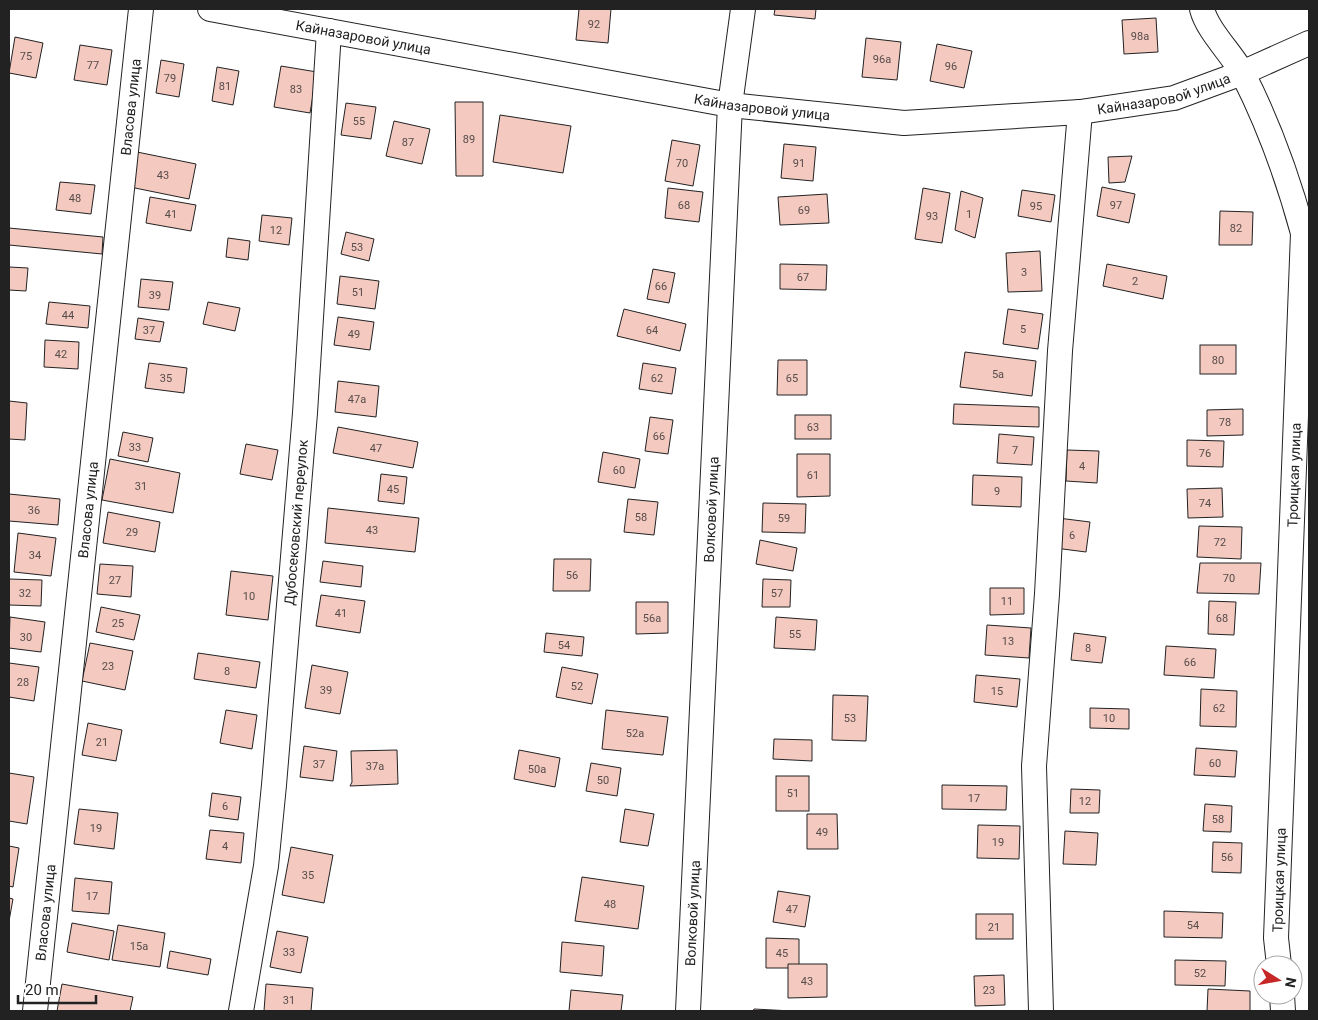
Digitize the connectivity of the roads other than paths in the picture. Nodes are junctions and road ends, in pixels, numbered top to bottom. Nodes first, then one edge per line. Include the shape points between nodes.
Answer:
1 (141, 9) edge
2 (210, 9) edge
3 (743, 9) edge
4 (1202, 9) edge
5 (330, 31) junction
6 (1309, 43) edge
7 (1242, 73) junction
8 (730, 105) junction
9 (1080, 112) junction
10 (1278, 955) edge
11 (35, 1011) edge
12 (241, 1011) edge
13 (688, 1011) edge
14 (1041, 1011) edge

1 - 11 street, Власова улица
2 - 5 street, Кайназаровой улица
3 - 8 street, Волковой улица
4 - 7 street, Троицкая улица
5 - 8 street, Кайназаровой улица
5 - 12 street, Дубосековский переулок via 305,413 274,785 266,866
6 - 7 street, Кайназаровой улица
7 - 9 street, Кайназаровой улица via 1174,98
7 - 10 street, Троицкая улица via 1276,146 1303,233
8 - 9 street, Кайназаровой улица via 904,123
8 - 13 street, Волковой улица
9 - 14 street via 1060,351 1034,766

